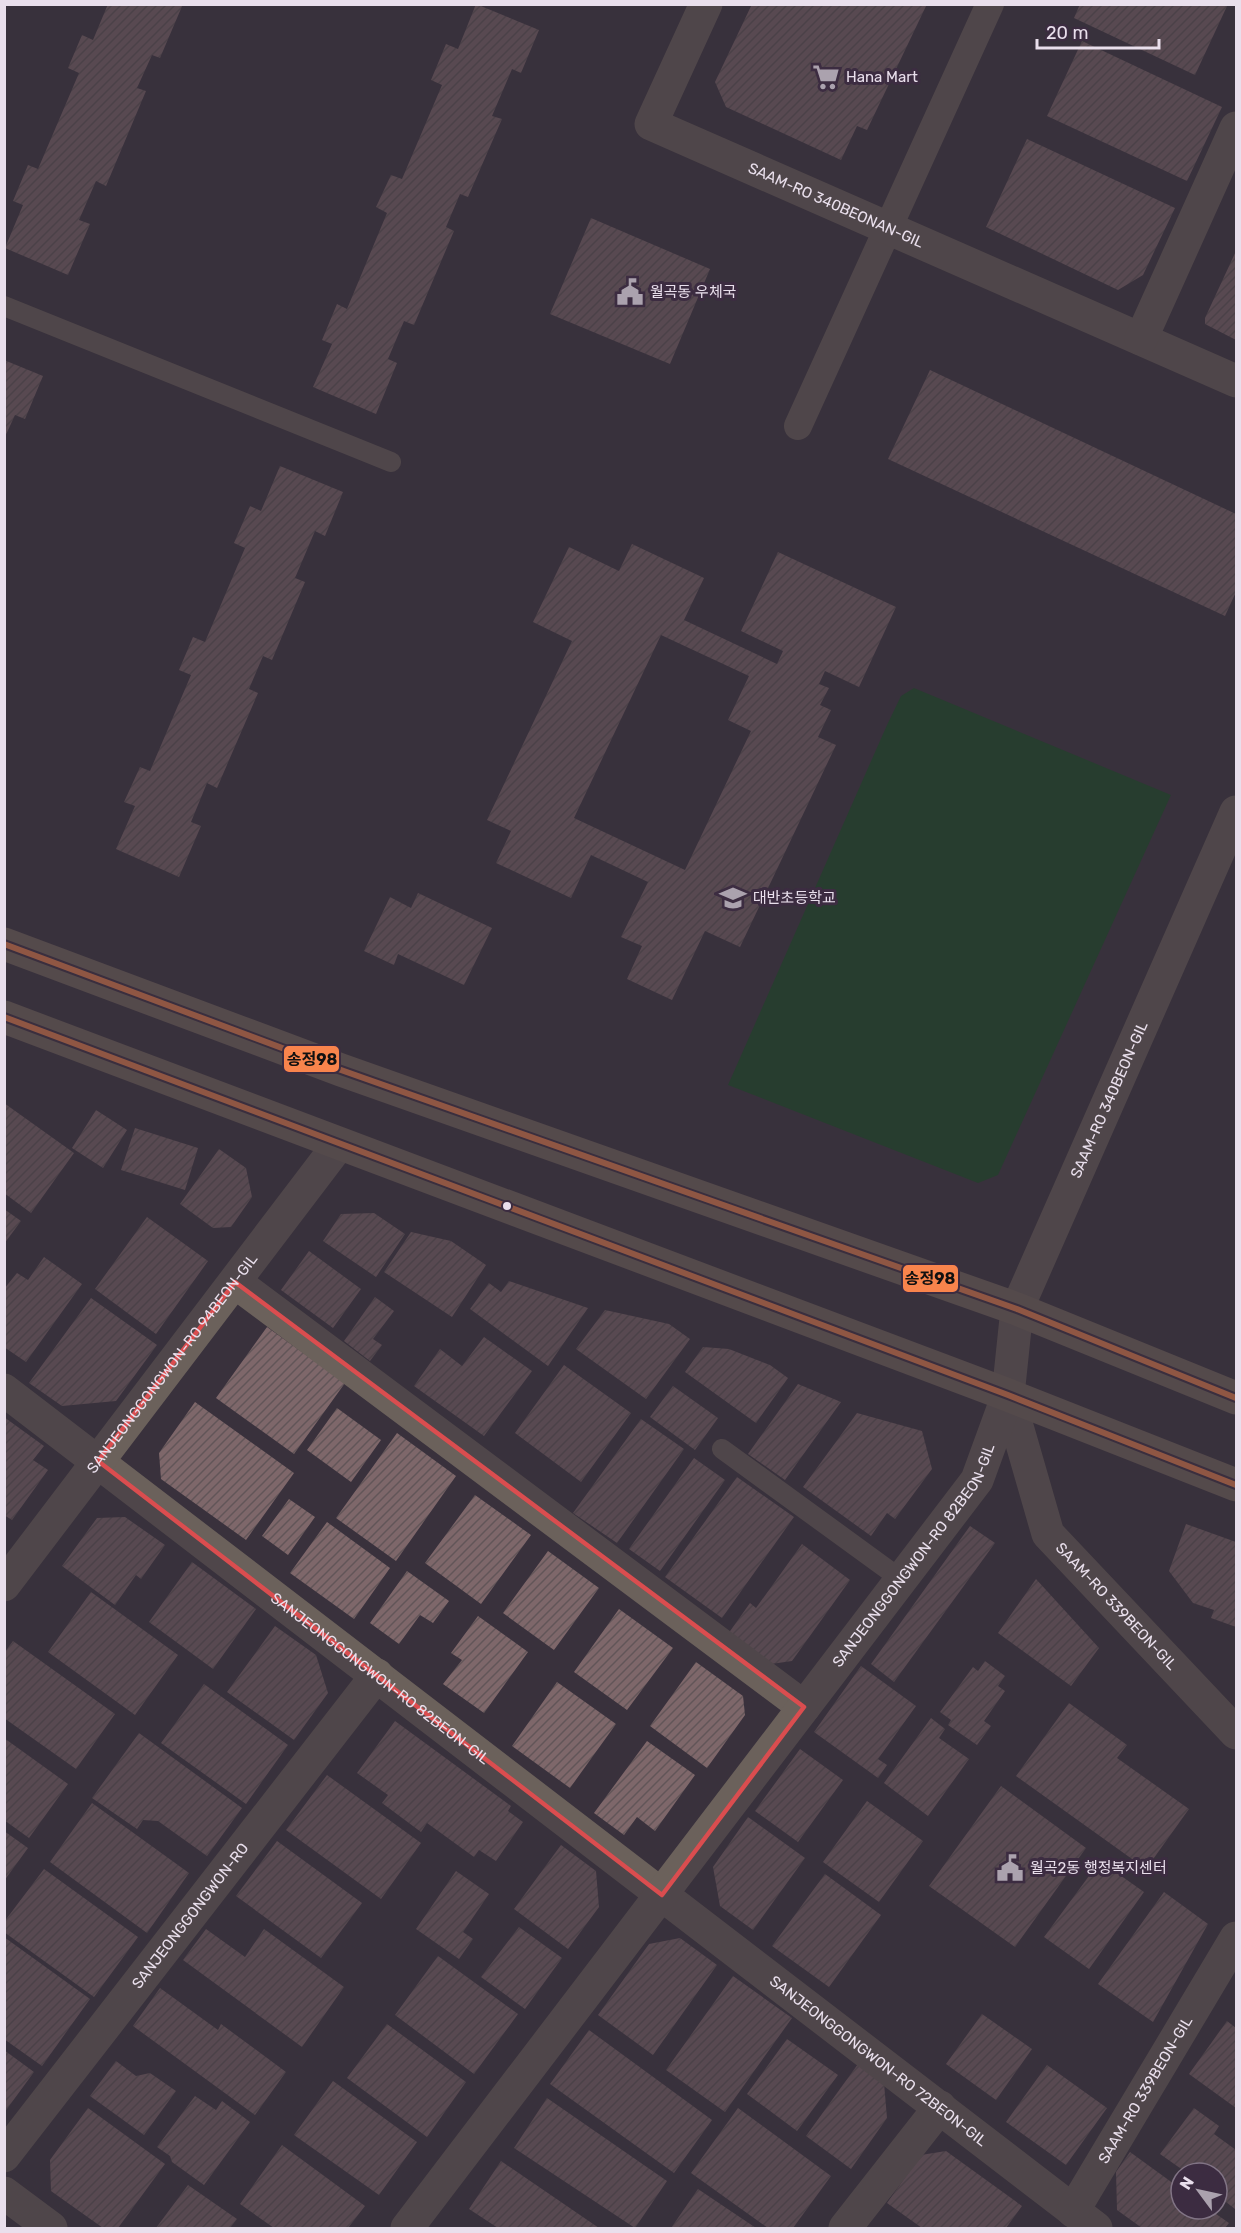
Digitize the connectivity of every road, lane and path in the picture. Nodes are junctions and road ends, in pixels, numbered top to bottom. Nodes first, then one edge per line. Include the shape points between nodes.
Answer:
1 (706, 4) edge
2 (990, 4) edge
3 (1236, 128) edge
4 (890, 228) junction
5 (4, 306) edge
6 (1141, 339) junction
7 (1236, 381) edge
8 (798, 426) dead end
9 (391, 462) dead end
10 (1236, 812) edge
11 (4, 945) edge
12 (4, 1017) edge
13 (339, 1144) junction
14 (235, 1282) junction
15 (1017, 1309) junction
16 (4, 1390) edge
17 (1008, 1395) junction
18 (1236, 1398) edge
19 (722, 1449) dead end
20 (98, 1461) junction
21 (1236, 1485) edge
22 (902, 1580) junction
23 (4, 1585) edge
24 (376, 1675) junction
25 (804, 1707) junction
26 (1236, 1733) edge
27 (663, 1895) junction
28 (1236, 1938) edge
29 (940, 2107) junction
30 (4, 2156) edge
31 (4, 2193) edge
32 (1084, 2220) edge
33 (51, 2229) edge
34 (407, 2229) edge
35 (845, 2229) edge

1 - 4 street, SAAM-RO 340BEONAN-GIL via 651,124
2 - 4 street
3 - 6 street
4 - 6 street, SAAM-RO 340BEONAN-GIL
4 - 8 street
5 - 9 lane
6 - 7 street, SAAM-RO 340BEONAN-GIL
10 - 15 street, SAAM-RO 340BEON-GIL
11 - 15 main road via 341,1070
12 - 13 main road
13 - 14 street, SANJEONGGONGWON-RO 94BEON-GIL
13 - 17 main road
14 - 20 street, SANJEONGGONGWON-RO 94BEON-GIL
14 - 25 street
15 - 17 street, SAAM-RO 340BEON-GIL
15 - 18 main road
16 - 20 street, SANJEONGGONGWON-RO 82BEON-GIL
17 - 21 main road
17 - 22 street, SANJEONGGONGWON-RO 82BEON-GIL via 976,1480
17 - 26 street, SAAM-RO 339BEON-GIL via 1048,1534
19 - 22 lane
20 - 23 street, SANJEONGGONGWON-RO 94BEON-GIL
20 - 24 street, SANJEONGGONGWON-RO 82BEON-GIL
22 - 25 street, SANJEONGGONGWON-RO 82BEON-GIL
24 - 27 street, SANJEONGGONGWON-RO 82BEON-GIL
24 - 30 street, SANJEONGGONGWON-RO
25 - 27 street, SANJEONGGONGWON-RO 82BEON-GIL
27 - 29 street, SANJEONGGONGWON-RO 72BEON-GIL
27 - 34 street, SANJEONGGONGWON-RO 82BEON-GIL
28 - 32 street, SAAM-RO 339BEON-GIL
29 - 32 street, SANJEONGGONGWON-RO 72BEON-GIL
29 - 35 street
31 - 33 street

